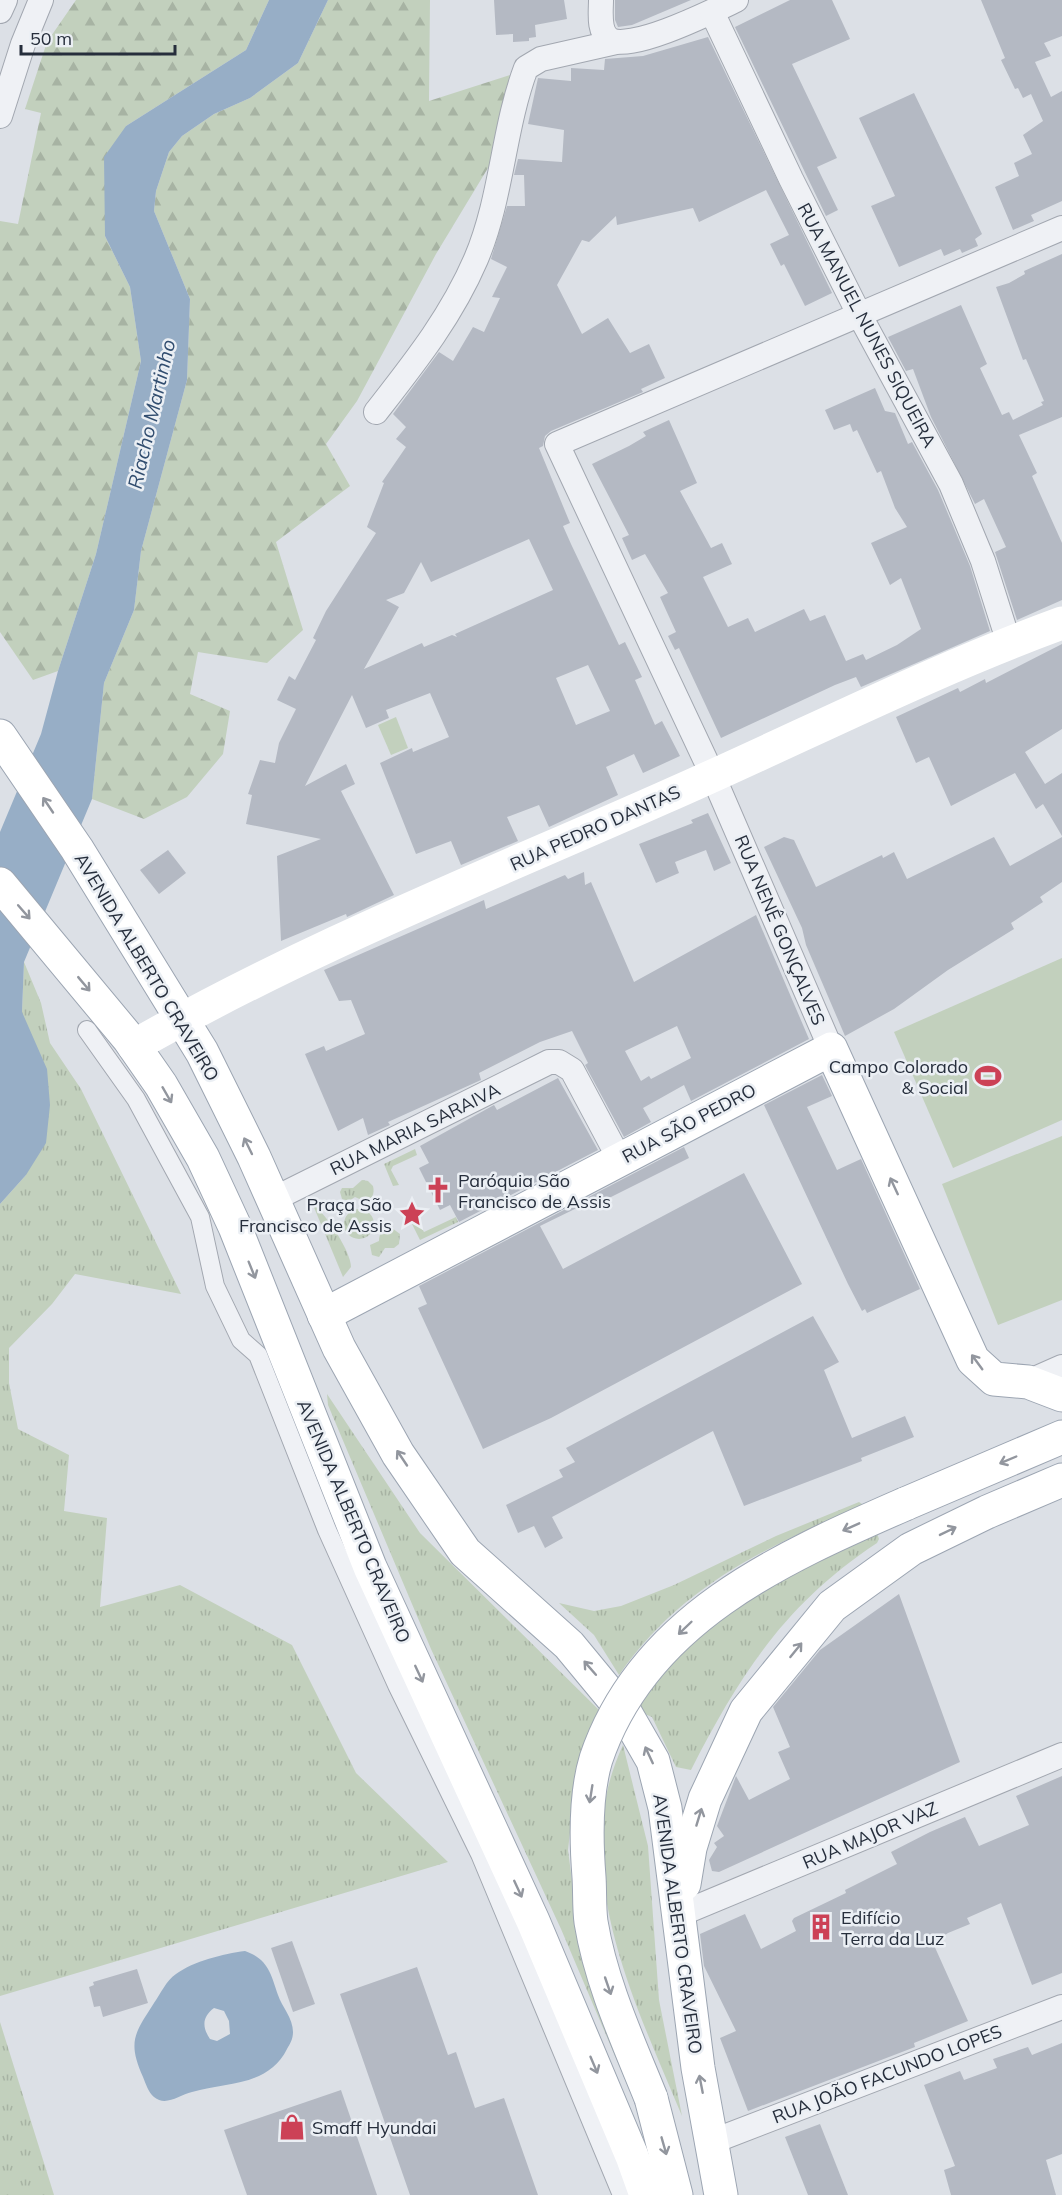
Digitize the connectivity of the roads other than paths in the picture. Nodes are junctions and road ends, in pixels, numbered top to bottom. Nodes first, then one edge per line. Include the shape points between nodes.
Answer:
1 (5, 0) edge
2 (41, 0) edge
3 (601, 0) edge
4 (736, 0) edge
5 (0, 11) edge
6 (712, 12) junction
7 (616, 42) junction
8 (0, 116) edge
9 (1062, 228) edge
10 (859, 314) junction
11 (376, 412) dead end
12 (1062, 624) edge
13 (1009, 643) junction
14 (9, 749) edge
15 (713, 776) junction
16 (0, 884) edge
17 (183, 1019) junction
18 (87, 1030) dead end
19 (134, 1046) junction
20 (831, 1049) junction
21 (620, 1160) junction
22 (272, 1200) junction
23 (324, 1315) junction
24 (1062, 1367) edge
25 (1028, 1382) junction
26 (1062, 1395) edge
27 (1062, 1437) edge
28 (1062, 1480) edge
29 (1062, 1755) edge
30 (678, 1915) junction
31 (1062, 2007) edge
32 (711, 2142) junction
33 (622, 2195) edge
34 (646, 2195) edge
35 (676, 2195) edge
36 (722, 2195) edge

1 - 5 street
2 - 8 street
3 - 7 street via 602,28
4 - 6 street
6 - 7 street via 653,37
6 - 10 street, RUA MANUEL NUNES SIQUEIRA
7 - 11 street via 541,59 526,68 476,258 432,341
9 - 10 street
10 - 13 street, RUA MANUEL NUNES SIQUEIRA via 951,484 983,561
10 - 15 street, RUA NENÊ GONÇALVES via 557,444
12 - 13 main road, RUA PEDRO DANTAS
13 - 15 main road, RUA PEDRO DANTAS
17 -> 14 main road, AVENIDA ALBERTO CRAVEIRO
15 - 17 main road, RUA PEDRO DANTAS via 221,997
15 - 20 street, RUA NENÊ GONÇALVES
16 -> 19 main road, AVENIDA ALBERTO CRAVEIRO
17 - 19 main road, RUA PEDRO DANTAS
22 -> 17 main road, AVENIDA ALBERTO CRAVEIRO
18 - 33 street via 136,1099 200,1217 215,1286 241,1340 258,1355 327,1530 480,1854
19 -> 34 main road, AVENIDA ALBERTO CRAVEIRO via 203,1158 235,1227 370,1567 532,1921
20 - 21 main road, RUA SÃO PEDRO
25 -> 20 main road, RUA NENÊ GONÇALVES via 993,1379 973,1360
21 - 22 street, RUA MARIA SARAIVA via 572,1070 559,1062 549,1062
21 - 23 main road, RUA SÃO PEDRO
22 - 23 main road, AVENIDA ALBERTO CRAVEIRO
30 -> 23 main road, AVENIDA ALBERTO CRAVEIRO via 665,1808 653,1761 641,1738 610,1693 569,1645 465,1552 398,1454
24 - 25 street
25 - 26 main road, RUA NENÊ GONÇALVES
27 -> 35 main road, bridge via 905,1504 782,1561 742,1584 690,1623 659,1654 621,1707 596,1760 588,1808 591,1920 602,1969 651,2098
30 -> 28 main road via 690,1848 705,1799 746,1711 832,1606 911,1549
29 - 30 street, RUA MAJOR VAZ
32 -> 30 main road, AVENIDA ALBERTO CRAVEIRO
31 - 32 street, RUA JOÃO FACUNDO LOPES
32 - 36 main road, AVENIDA ALBERTO CRAVEIRO

